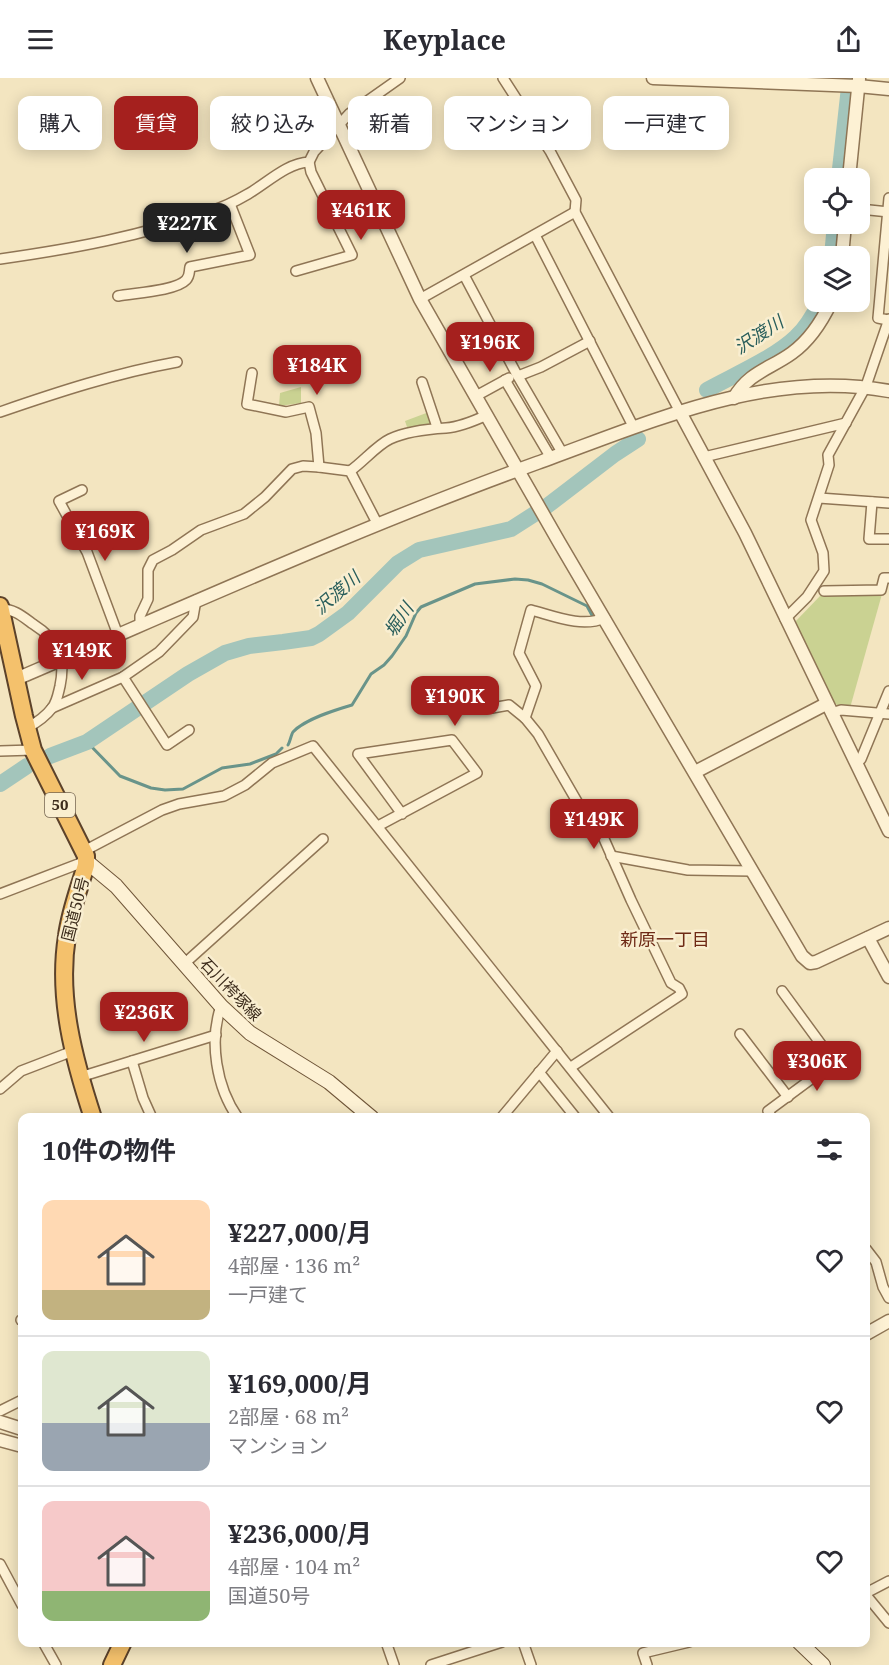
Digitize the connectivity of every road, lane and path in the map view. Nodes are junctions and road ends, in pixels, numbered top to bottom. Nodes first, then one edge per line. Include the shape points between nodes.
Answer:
1 (317, 78) edge
2 (400, 78) edge
3 (503, 78) edge
4 (654, 78) edge
5 (715, 79) edge
6 (853, 83) edge
7 (889, 89) edge
8 (338, 124) junction
9 (309, 162) junction
10 (849, 168) edge
11 (889, 198) edge
12 (230, 204) junction
13 (870, 211) edge
14 (575, 212) junction
15 (888, 212) edge
16 (536, 235) junction
17 (0, 259) edge
18 (296, 271) dead end
19 (464, 275) junction
20 (118, 296) dead end
21 (420, 299) junction
22 (825, 312) edge
23 (889, 320) edge
24 (590, 341) junction
25 (177, 362) dead end
26 (252, 373) dead end
27 (517, 374) junction
28 (505, 380) junction
29 (422, 382) dead end
30 (866, 386) junction
31 (889, 391) edge
32 (476, 396) junction
33 (734, 398) junction
34 (0, 412) edge
35 (680, 412) junction
36 (487, 415) junction
37 (846, 423) junction
38 (437, 427) junction
39 (634, 428) junction
40 (557, 456) junction
41 (704, 457) junction
42 (319, 466) junction
43 (519, 470) junction
44 (350, 471) junction
45 (82, 490) dead end
46 (819, 498) junction
47 (872, 502) junction
48 (889, 503) edge
49 (377, 523) junction
50 (889, 539) edge
51 (889, 578) edge
52 (824, 591) dead end
53 (196, 600) junction
54 (0, 608) edge
55 (605, 618) junction
56 (785, 619) junction
57 (140, 625) junction
58 (118, 635) junction
59 (62, 659) junction
60 (123, 677) junction
61 (16, 679) junction
62 (889, 691) edge
63 (52, 708) junction
64 (492, 708) dead end
65 (829, 709) junction
66 (885, 714) edge
67 (525, 718) junction
68 (27, 728) junction
69 (189, 730) dead end
70 (33, 750) junction
71 (0, 751) edge
72 (856, 764) junction
73 (695, 772) junction
74 (402, 814) junction
75 (378, 826) junction
76 (889, 831) edge
77 (322, 839) dead end
78 (85, 856) junction
79 (611, 856) junction
80 (752, 871) junction
81 (0, 894) edge
82 (889, 928) edge
83 (868, 938) junction
84 (184, 964) junction
85 (889, 977) edge
86 (783, 991) dead end
87 (220, 1006) junction
88 (740, 1034) dead end
89 (216, 1035) junction
90 (557, 1051) junction
91 (849, 1051) dead end
92 (73, 1052) junction
93 (132, 1061) junction
94 (834, 1062) junction
95 (571, 1066) junction
96 (540, 1072) junction
97 (80, 1077) junction
98 (0, 1089) edge
99 (788, 1096) junction
100 (91, 1113) edge
101 (150, 1113) edge
102 (235, 1113) edge
103 (366, 1113) edge
104 (505, 1113) edge
105 (572, 1113) edge
106 (606, 1113) edge
107 (769, 1113) edge
108 (870, 1254) edge
109 (889, 1298) edge
110 (889, 1321) edge
111 (870, 1332) edge
112 (18, 1402) edge
113 (0, 1411) edge
114 (0, 1422) edge
115 (18, 1428) edge
116 (0, 1440) edge
117 (18, 1445) edge
118 (0, 1564) edge
119 (889, 1581) edge
120 (870, 1592) edge
121 (18, 1598) edge
122 (870, 1599) edge
123 (889, 1623) edge
124 (46, 1647) edge
125 (121, 1647) edge
126 (388, 1647) edge
127 (487, 1647) edge
128 (525, 1647) edge
129 (668, 1647) edge
130 (804, 1647) edge
131 (56, 1665) edge
132 (112, 1665) edge
133 (394, 1665) edge
134 (431, 1665) edge
135 (531, 1665) edge
136 (647, 1665) edge
137 (823, 1665) edge

1 - 8 street
2 - 8 street
3 - 14 street via 571,190 576,200
4 - 5 street
5 - 6 street
6 - 7 street
6 - 10 street
8 - 9 street
8 - 21 street
9 - 12 street via 279,174
9 - 18 street via 352,255
11 - 15 street
12 - 17 street via 67,250
12 - 20 street via 250,255 190,267 189,276 175,286
13 - 15 street
14 - 16 street
14 - 35 street
15 - 23 street via 878,318
16 - 19 street
16 - 24 street
19 - 21 street
19 - 27 street
21 - 32 street
22 - 33 street via 816,329 793,352 746,381
23 - 30 street
24 - 27 street via 541,367
24 - 39 street
25 - 34 street via 101,379
26 - 42 street via 247,404 286,412 309,407
27 - 28 street
27 - 40 street
28 - 32 street
28 - 40 street
29 - 38 street
30 - 31 street
30 - 33 street via 814,385
30 - 37 street
32 - 36 street
33 - 35 street
35 - 39 street
35 - 41 street
36 - 38 street via 465,424
36 - 43 street
37 - 41 street
37 - 46 street via 828,455 829,465
38 - 44 street via 393,437
39 - 40 street
40 - 43 street
41 - 56 street
42 - 44 street
42 - 57 street via 292,469 244,514 201,530 153,560
43 - 49 street
43 - 55 street
44 - 49 street
45 - 58 street via 59,501 87,552
46 - 47 street
46 - 56 street via 811,520 823,553 824,571 807,597
47 - 48 street
47 - 50 street via 869,539
49 - 53 street
51 - 52 street via 884,578 881,590
53 - 57 street
53 - 60 street via 193,617 159,652
54 - 59 street via 12,609 41,629 57,646
54 - 61 highway, 50
55 - 67 street via 580,622 531,610 519,653 536,686
55 - 73 street
56 - 65 street
57 - 58 street
58 - 59 street
59 - 61 street
59 - 63 street via 62,679
60 - 63 street
60 - 69 street via 167,745
61 - 68 highway, 50
62 - 66 street
63 - 68 street
64 - 67 street via 509,705
65 - 66 street
65 - 72 street
65 - 73 street
66 - 72 street
67 - 79 street via 579,805 601,832
68 - 70 highway, 50
70 - 71 street
70 - 78 highway, 50
72 - 76 street
73 - 80 street
74 - 74 street via 477,773 452,740 358,754
74 - 75 street
75 - 78 street via 313,746 272,763 224,796 162,810
75 - 90 street
77 - 84 street
78 - 81 street
78 - 84 main road, 石川袴塚線
78 - 92 highway, 国道50号 via 65,952
79 - 80 street via 688,870
79 - 95 street via 671,983 682,994
80 - 83 street via 806,961 816,962
82 - 83 street
83 - 85 street
84 - 87 main road, 石川袴塚線
86 - 94 street
87 - 89 street
87 - 103 main road, 石川袴塚線 via 250,1033 328,1082
88 - 99 street
89 - 93 street
89 - 102 street via 222,1085
90 - 95 street
90 - 96 street
91 - 94 street
92 - 97 highway, 国道50号
92 - 98 street via 21,1071
93 - 97 street
93 - 101 street
94 - 99 street
95 - 106 street
96 - 104 street
96 - 105 street
97 - 100 highway, 国道50号
99 - 107 street
108 - 109 street
110 - 111 street
112 - 113 street
114 - 115 street
116 - 117 street
118 - 121 street
119 - 120 street
122 - 123 street
124 - 131 street
125 - 132 highway
126 - 133 street
127 - 134 street
128 - 135 street
129 - 136 street via 643,1653
130 - 137 main road

